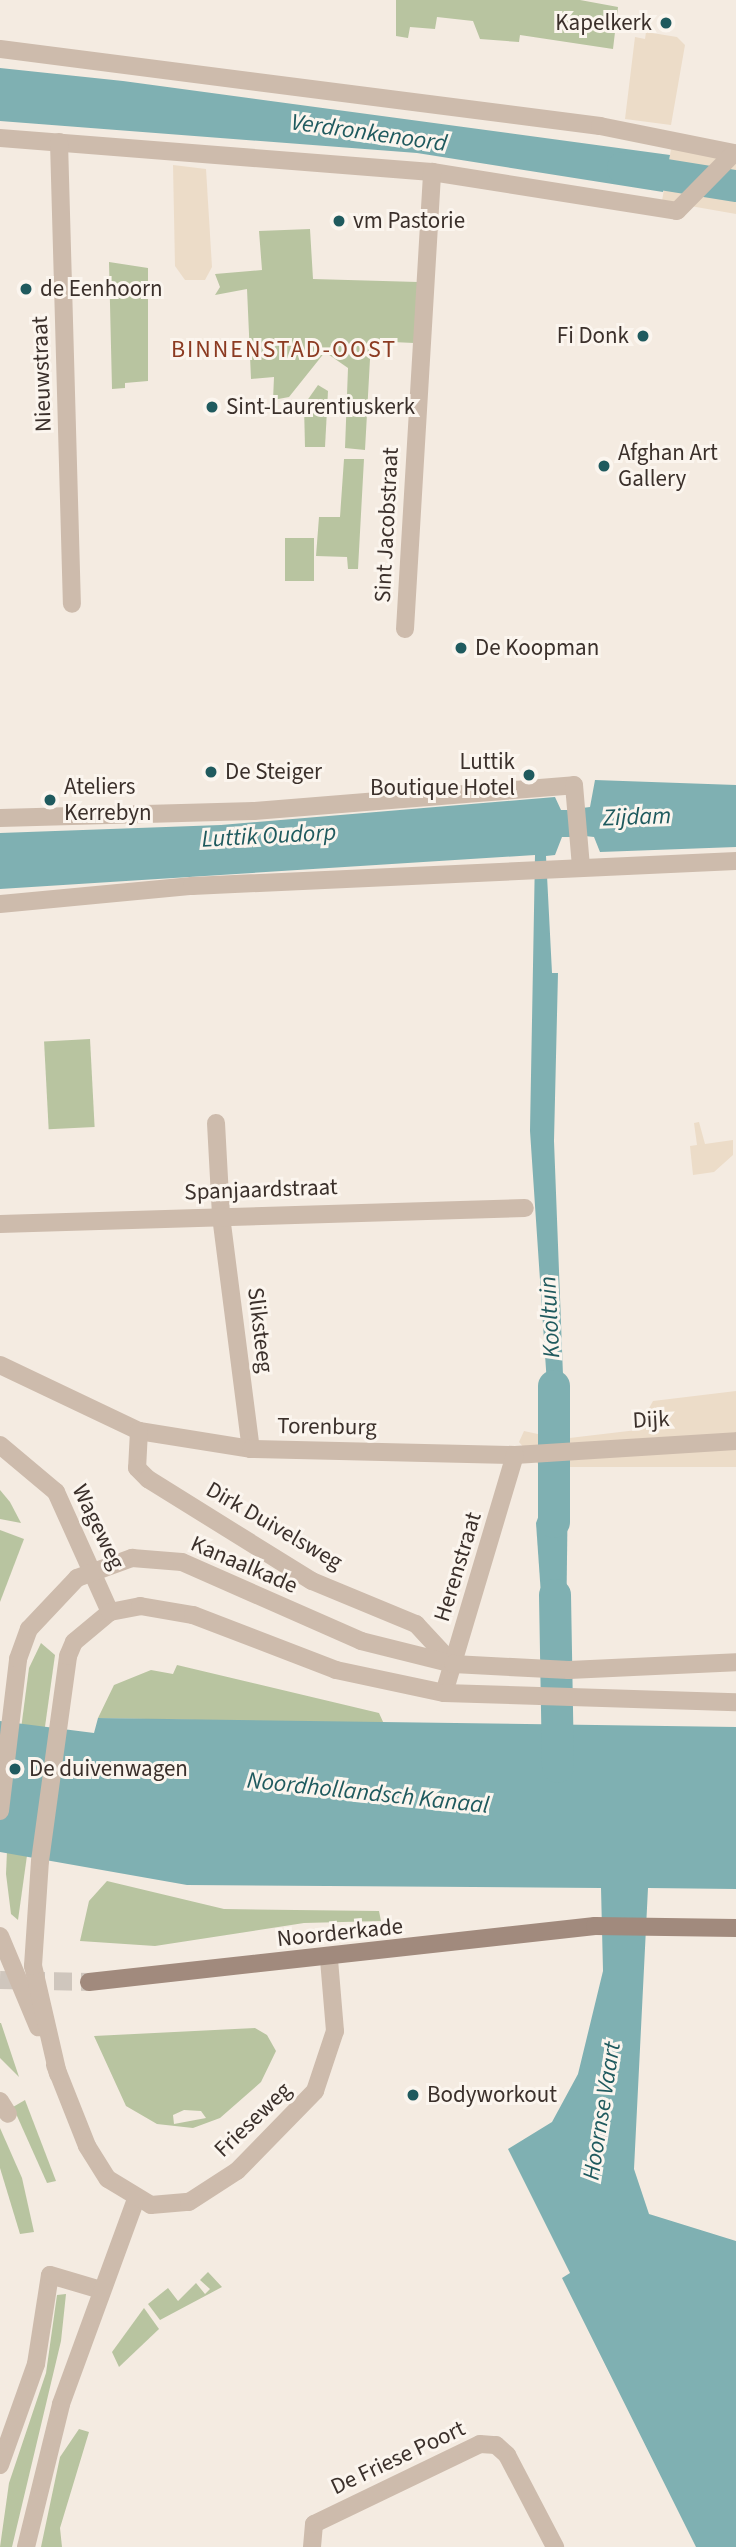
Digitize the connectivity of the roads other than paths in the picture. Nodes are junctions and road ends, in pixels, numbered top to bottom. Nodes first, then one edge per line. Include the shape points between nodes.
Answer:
1 (0, 49) edge
2 (0, 138) edge
3 (60, 142) junction
4 (735, 148) edge
5 (432, 172) junction
6 (72, 604) dead end
7 (405, 629) dead end
8 (0, 818) edge
9 (736, 860) edge
10 (581, 867) junction
11 (0, 904) edge
12 (216, 1123) dead end
13 (525, 1208) dead end
14 (221, 1216) junction
15 (0, 1224) edge
16 (0, 1365) edge
17 (139, 1431) junction
18 (736, 1441) edge
19 (0, 1445) edge
20 (251, 1449) junction
21 (515, 1455) junction
22 (93, 1569) junction
23 (110, 1612) junction
24 (736, 1662) edge
25 (453, 1664) junction
26 (444, 1693) junction
27 (736, 1702) edge
28 (0, 1811) edge
29 (736, 1928) edge
30 (0, 1937) edge
31 (329, 1959) junction
32 (89, 1982) tunnel mouth
33 (58, 2074) junction
34 (136, 2199) junction
35 (98, 2289) junction
36 (0, 2466) edge
37 (26, 2547) edge
38 (312, 2547) edge
39 (555, 2547) edge

1 - 4 street via 600,125
2 - 3 street
3 - 5 street
3 - 6 street, Nieuwstraat
4 - 5 street via 677,211
5 - 7 street, Sint Jacobstraat
8 - 10 street via 254,811 574,785
9 - 10 street
10 - 11 street via 206,885
12 - 14 street, Sliksteeg
13 - 14 street, Spanjaardstraat
14 - 15 street, Spanjaardstraat
14 - 20 street, Sliksteeg
16 - 17 street
17 - 20 street, Torenburg
17 - 25 street, Dirk Duivelsweg via 137,1468 148,1479 312,1581 416,1625
18 - 21 street, Dijk
19 - 22 street, Wageweg via 56,1492
20 - 21 street, Torenburg
21 - 25 street, Herenstraat
22 - 23 street, Wageweg
22 - 25 street, Kanaalkade via 132,1558 182,1562 361,1641
22 - 28 street, Kanaalkade via 50,1601 29,1629 12,1713
23 - 26 street via 140,1606 193,1615 336,1670
23 - 33 street, Frieseweg via 74,1642 58,1719 40,1861 33,1966
24 - 25 street, Kanaalkade via 569,1670
25 - 26 street, Herenstraat
26 - 27 street
29 - 31 main road, Noorderkade via 595,1927
30 - 33 street, Frieseweg
31 - 32 main road, Noorderkade
31 - 34 street, Frieseweg via 332,2054 306,2106 202,2196 164,2208
33 - 34 street, Frieseweg via 97,2165
34 - 35 street
35 - 36 street via 50,2275 36,2364
35 - 37 street via 35,2490
38 - 39 street, De Friese Poort via 314,2524 480,2444 496,2445 507,2455

